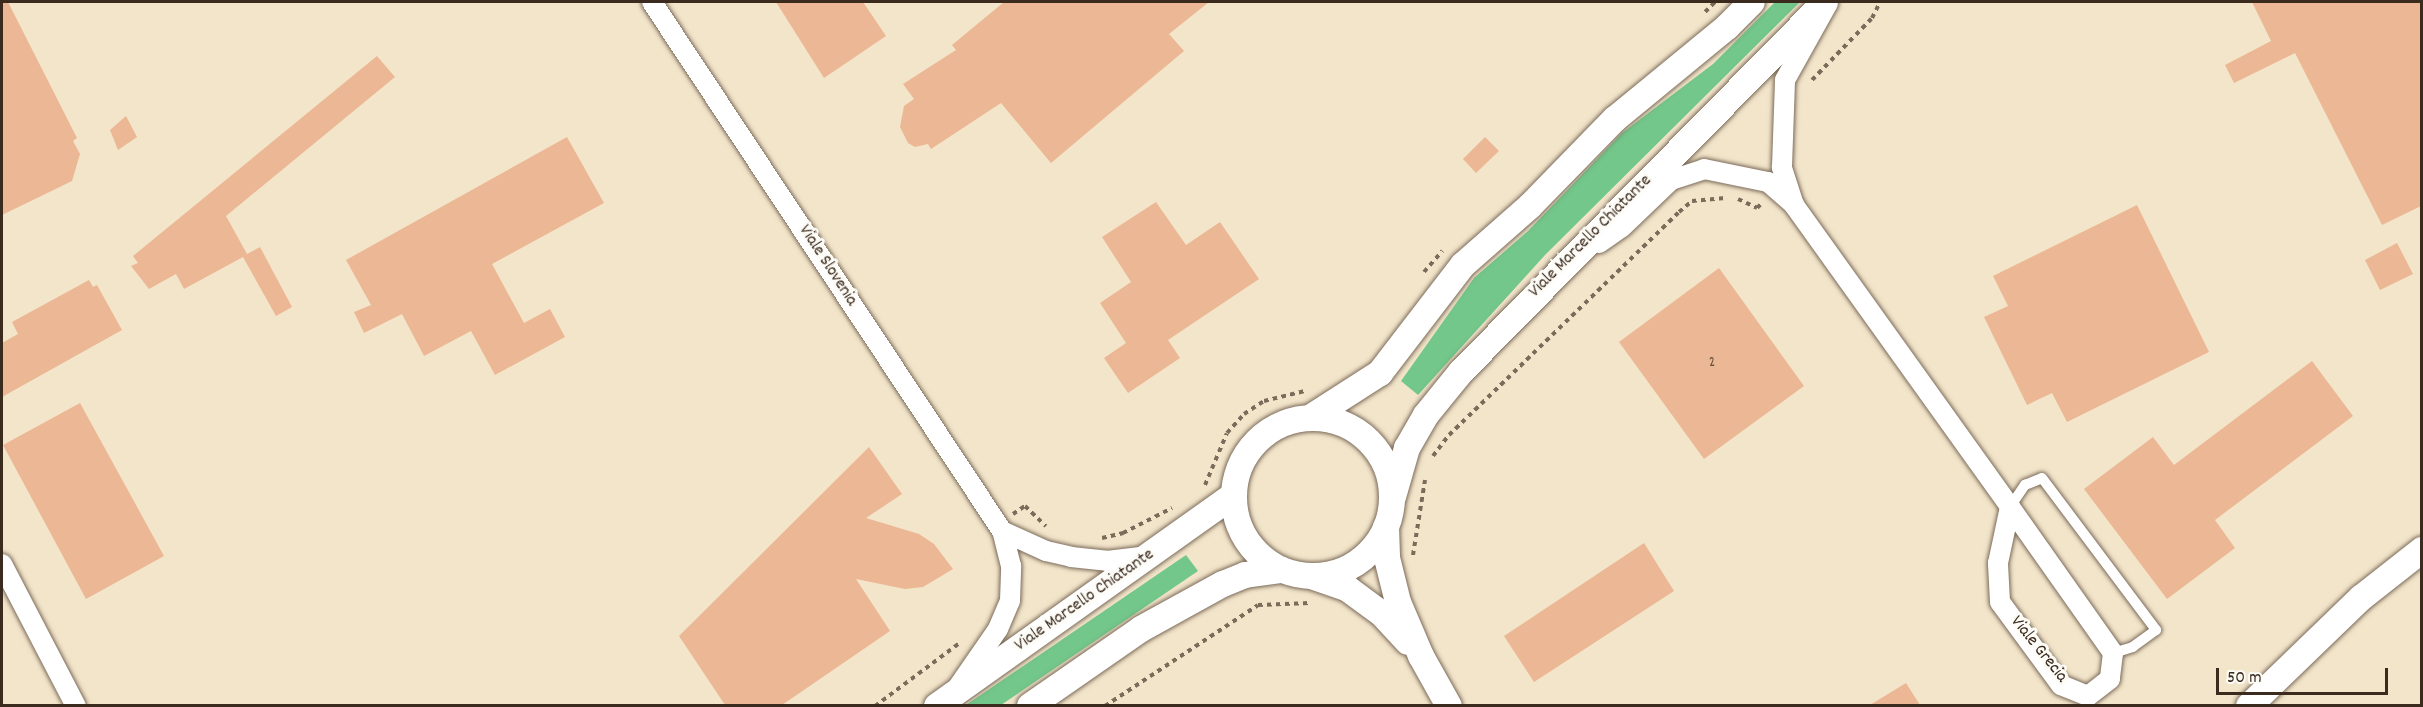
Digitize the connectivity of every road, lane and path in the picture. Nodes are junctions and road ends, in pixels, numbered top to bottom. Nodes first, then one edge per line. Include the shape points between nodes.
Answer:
1 (652, 2) edge
2 (1715, 2) edge
3 (1752, 2) edge
4 (1827, 2) edge
5 (1880, 2) edge
6 (1701, 15) dead end
7 (1809, 85) dead end
8 (1776, 189) junction
9 (1794, 205) junction
10 (1450, 244) dead end
11 (1558, 271) junction
12 (1422, 276) dead end
13 (1311, 387) dead end
14 (1313, 416) junction
15 (1429, 465) dead end
16 (1425, 475) dead end
17 (1197, 491) dead end
18 (1233, 496) junction
19 (1393, 497) junction
20 (1181, 502) dead end
21 (2010, 507) junction
22 (1049, 527) dead end
23 (1386, 527) junction
24 (999, 528) junction
25 (1095, 539) dead end
26 (2421, 550) edge
27 (1149, 556) junction
28 (2, 564) edge
29 (1412, 566) dead end
30 (1282, 570) junction
31 (1312, 577) junction
32 (1320, 606) dead end
33 (967, 637) dead end
34 (2113, 653) junction
35 (1421, 656) junction
36 (944, 701) edge
37 (76, 705) edge
38 (875, 705) edge
39 (1030, 705) edge
40 (1105, 705) edge
41 (1449, 705) edge
42 (2249, 705) edge

1 - 24 street, Viale Slovenia
2 - 6 path
3 - 14 street, Viale Marcello Chiatante via 1728,27 1615,119 1530,206 1463,265 1380,373
4 - 9 street via 1785,80 1782,167
4 - 11 street, Viale Marcello Chiatante
5 - 7 path via 1872,18 1818,70
8 - 9 street
8 - 11 street via 1768,182 1740,174 1704,169 1671,180 1622,227
8 - 15 path via 1757,208 1737,198 1711,196 1692,201 1449,435
9 - 21 street
10 - 12 path
11 - 19 street, Viale Marcello Chiatante via 1461,372 1426,415 1407,448
13 - 17 path via 1264,401 1244,414 1227,433 1205,486
14 - 18 street, Viale Marcello Chiatante via 1288,420 1266,431 1248,449 1237,471
14 - 19 street, Viale Marcello Chiatante via 1338,420 1360,432 1378,450 1389,472
16 - 29 path
18 - 27 street, Viale Marcello Chiatante
18 - 30 street, Viale Marcello Chiatante via 1236,519 1246,541 1262,558
19 - 23 street, Viale Marcello Chiatante
20 - 25 path via 1123,533
21 - 34 street
21 - 34 street, Viale Grecia via 1998,563 2000,602 2061,685 2088,696 2110,679
21 - 34 lane via 2025,485 2042,477 2156,630 2133,647
22 - 24 path via 1025,506
23 - 31 street, Viale Marcello Chiatante via 1374,548 1357,563 1335,573
23 - 35 street via 1398,602
24 - 27 street via 1046,551 1071,557 1107,561
24 - 36 street, Viale Slovenia via 1011,566 1010,601 998,629
26 - 42 street via 2361,598
27 - 36 street, Viale Marcello Chiatante
28 - 37 street
30 - 31 street, Viale Marcello Chiatante
30 - 39 street, Viale Marcello Chiatante via 1245,575 1223,584 1141,629
31 - 35 street via 1348,589 1382,614
32 - 40 path via 1283,601 1258,605
33 - 38 path
35 - 41 street

